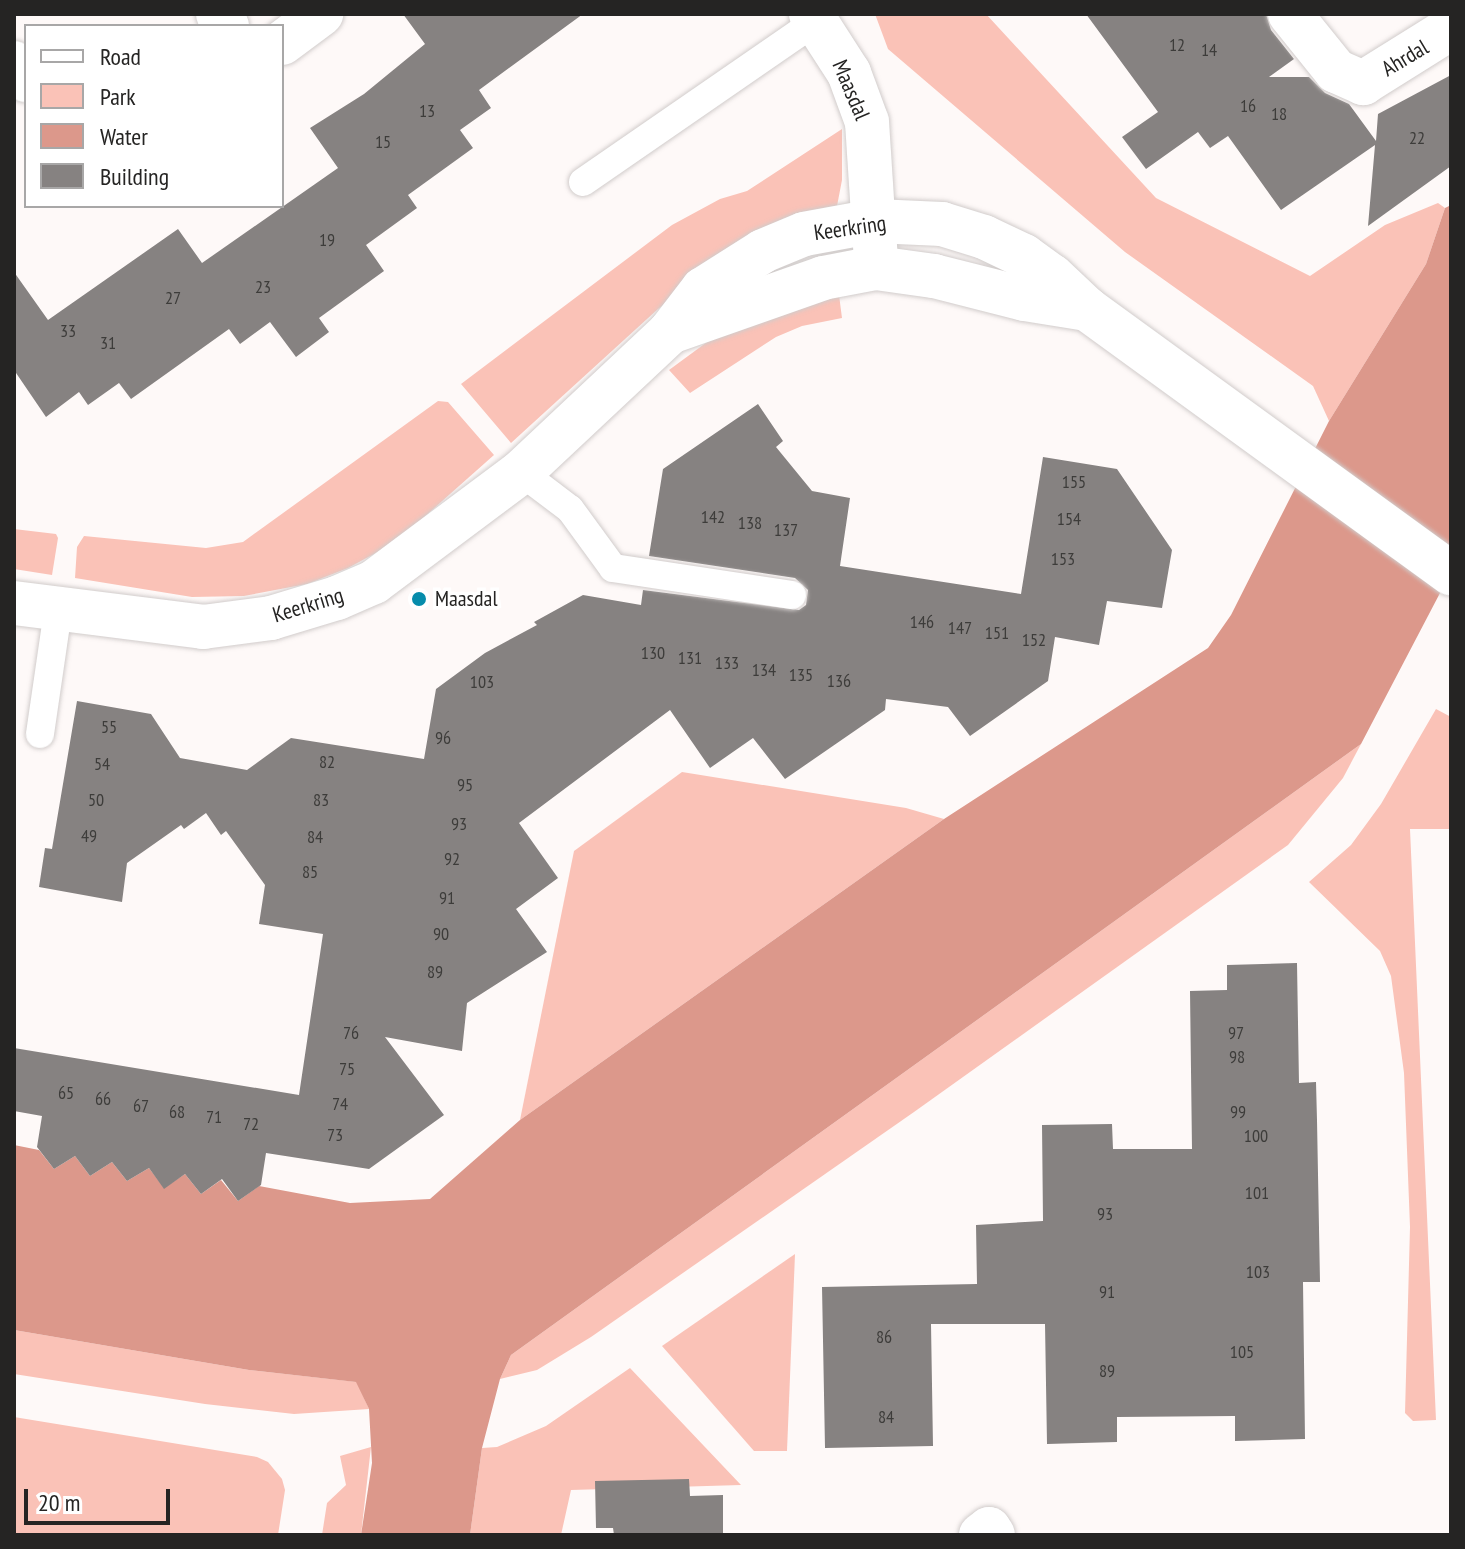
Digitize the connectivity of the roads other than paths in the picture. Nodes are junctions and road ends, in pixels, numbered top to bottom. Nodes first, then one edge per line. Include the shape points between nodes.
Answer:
1 (321, 14) edge
2 (1290, 14) edge
3 (813, 18) edge
4 (1451, 28) edge
5 (284, 42) edge
6 (583, 182) dead end
7 (875, 221) junction
8 (876, 268) junction
9 (1087, 309) junction
10 (670, 332) junction
11 (521, 472) junction
12 (1451, 573) edge
13 (792, 595) dead end
14 (14, 603) edge
15 (58, 611) junction
16 (40, 734) dead end
17 (981, 1535) edge
18 (993, 1535) edge

1 - 5 street
2 - 4 street, Ahrdal via 1336,71 1363,83
3 - 6 lane
3 - 7 street, Maasdal via 849,73 866,116
7 - 8 street, Maasdal
7 - 9 street, Keerkring via 942,224 984,237 1052,276
7 - 10 street, Keerkring via 804,234 763,251 703,289
8 - 9 street, Keerkring
8 - 10 street, Keerkring via 823,278
9 - 12 street, Keerkring
10 - 11 street, Keerkring
11 - 13 lane via 570,509 613,568
11 - 15 street, Keerkring via 374,582 271,618 203,627
14 - 15 street, Keerkring
15 - 16 lane
17 - 18 street via 989,1529

